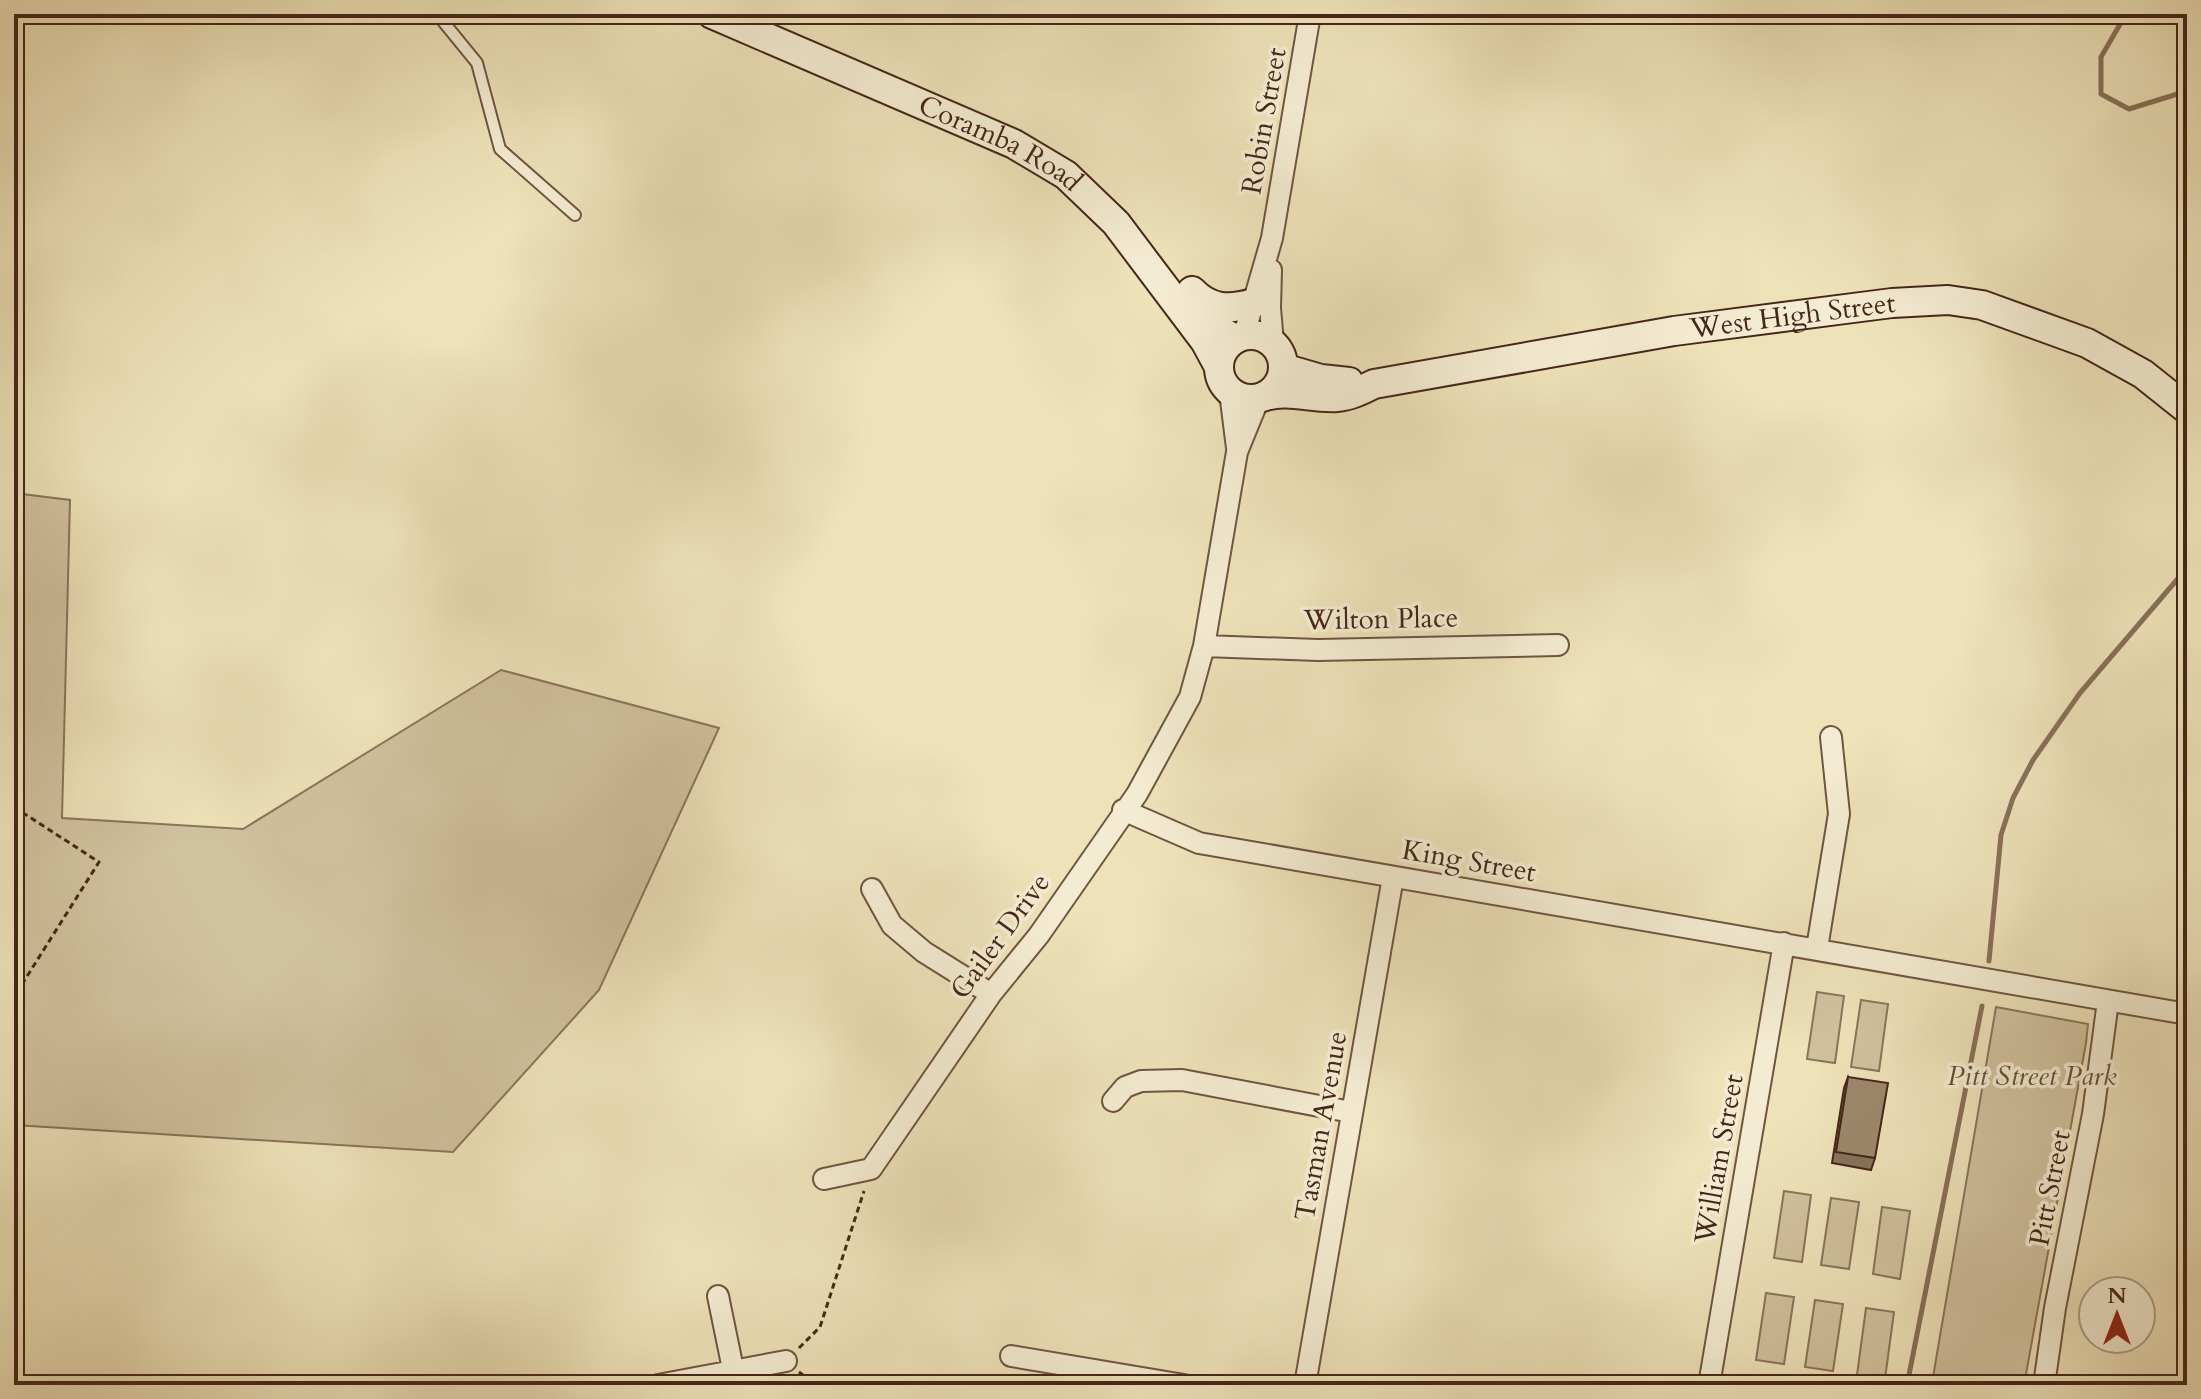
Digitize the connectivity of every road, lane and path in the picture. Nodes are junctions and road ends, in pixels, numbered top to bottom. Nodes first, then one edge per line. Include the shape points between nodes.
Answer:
1 (437, 14) edge
2 (712, 14) edge
3 (753, 14) edge
4 (1310, 14) edge
5 (575, 215) dead end
6 (1272, 238) junction
7 (1192, 291) junction
8 (1254, 303) junction
9 (1239, 337) junction
10 (1278, 355) junction
11 (1218, 365) junction
12 (1374, 384) junction
13 (1230, 392) junction
14 (1262, 397) junction
15 (2187, 409) edge
16 (1237, 452) junction
17 (1558, 645) dead end
18 (1204, 646) junction
19 (1831, 737) dead end
20 (14, 807) edge
21 (1123, 810) junction
22 (1393, 877) junction
23 (872, 889) dead end
24 (1784, 943) junction
25 (1817, 948) junction
26 (991, 994) junction
27 (14, 997) edge
28 (2108, 1001) junction
29 (2187, 1014) edge
30 (1113, 1101) dead end
31 (1351, 1112) junction
32 (871, 1169) junction
33 (824, 1179) dead end
34 (718, 1296) dead end
35 (1011, 1356) dead end
36 (786, 1361) joint
37 (733, 1369) junction
38 (658, 1385) edge
39 (1184, 1385) edge
40 (1305, 1385) edge
41 (1709, 1385) edge
42 (2044, 1385) edge

1 - 5 lane via 477,63 500,149
2 - 11 main road, Coramba Road via 1014,144 1056,168 1116,223
3 - 7 main road, Coramba Road via 1050,146 1108,189
4 - 6 street, Robin Street
6 - 8 street, Robin Street
6 - 10 street, Robin Street via 1270,308
7 - 8 main road via 1214,307
7 - 9 main road, Coramba Road via 1209,323
8 - 9 street, Robin Street
9 - 10 main road via 1254,335
9 - 11 main road via 1220,355
10 - 12 main road, West High Street via 1321,379
10 - 14 main road via 1278,384
11 - 13 main road
12 - 14 main road, West High Street via 1337,397 1277,392
12 - 15 main road, West High Street via 1674,331 1948,300 1982,305 2087,343 2143,374
13 - 14 main road
13 - 16 street
14 - 16 street
16 - 18 street
17 - 18 street, Wilton Place via 1318,650
18 - 21 street via 1190,697
19 - 25 street via 1839,814
20 - 27 path via 99,862
21 - 22 street, King Street via 1199,843
21 - 26 street, Gailer Drive via 1039,935
22 - 24 street, King Street
22 - 31 street, Tasman Avenue
23 - 26 street via 892,925
24 - 25 street, King Street
24 - 41 street, William Street
25 - 28 street, King Street
26 - 32 street, Gailer Drive
28 - 29 street, King Street
28 - 42 street, Pitt Street
30 - 31 street via 1125,1087 1141,1081 1182,1080
31 - 40 street, Tasman Avenue
32 - 33 street
32 - 36 path via 820,1327
34 - 37 street
35 - 39 street
36 - 37 street
37 - 38 street

